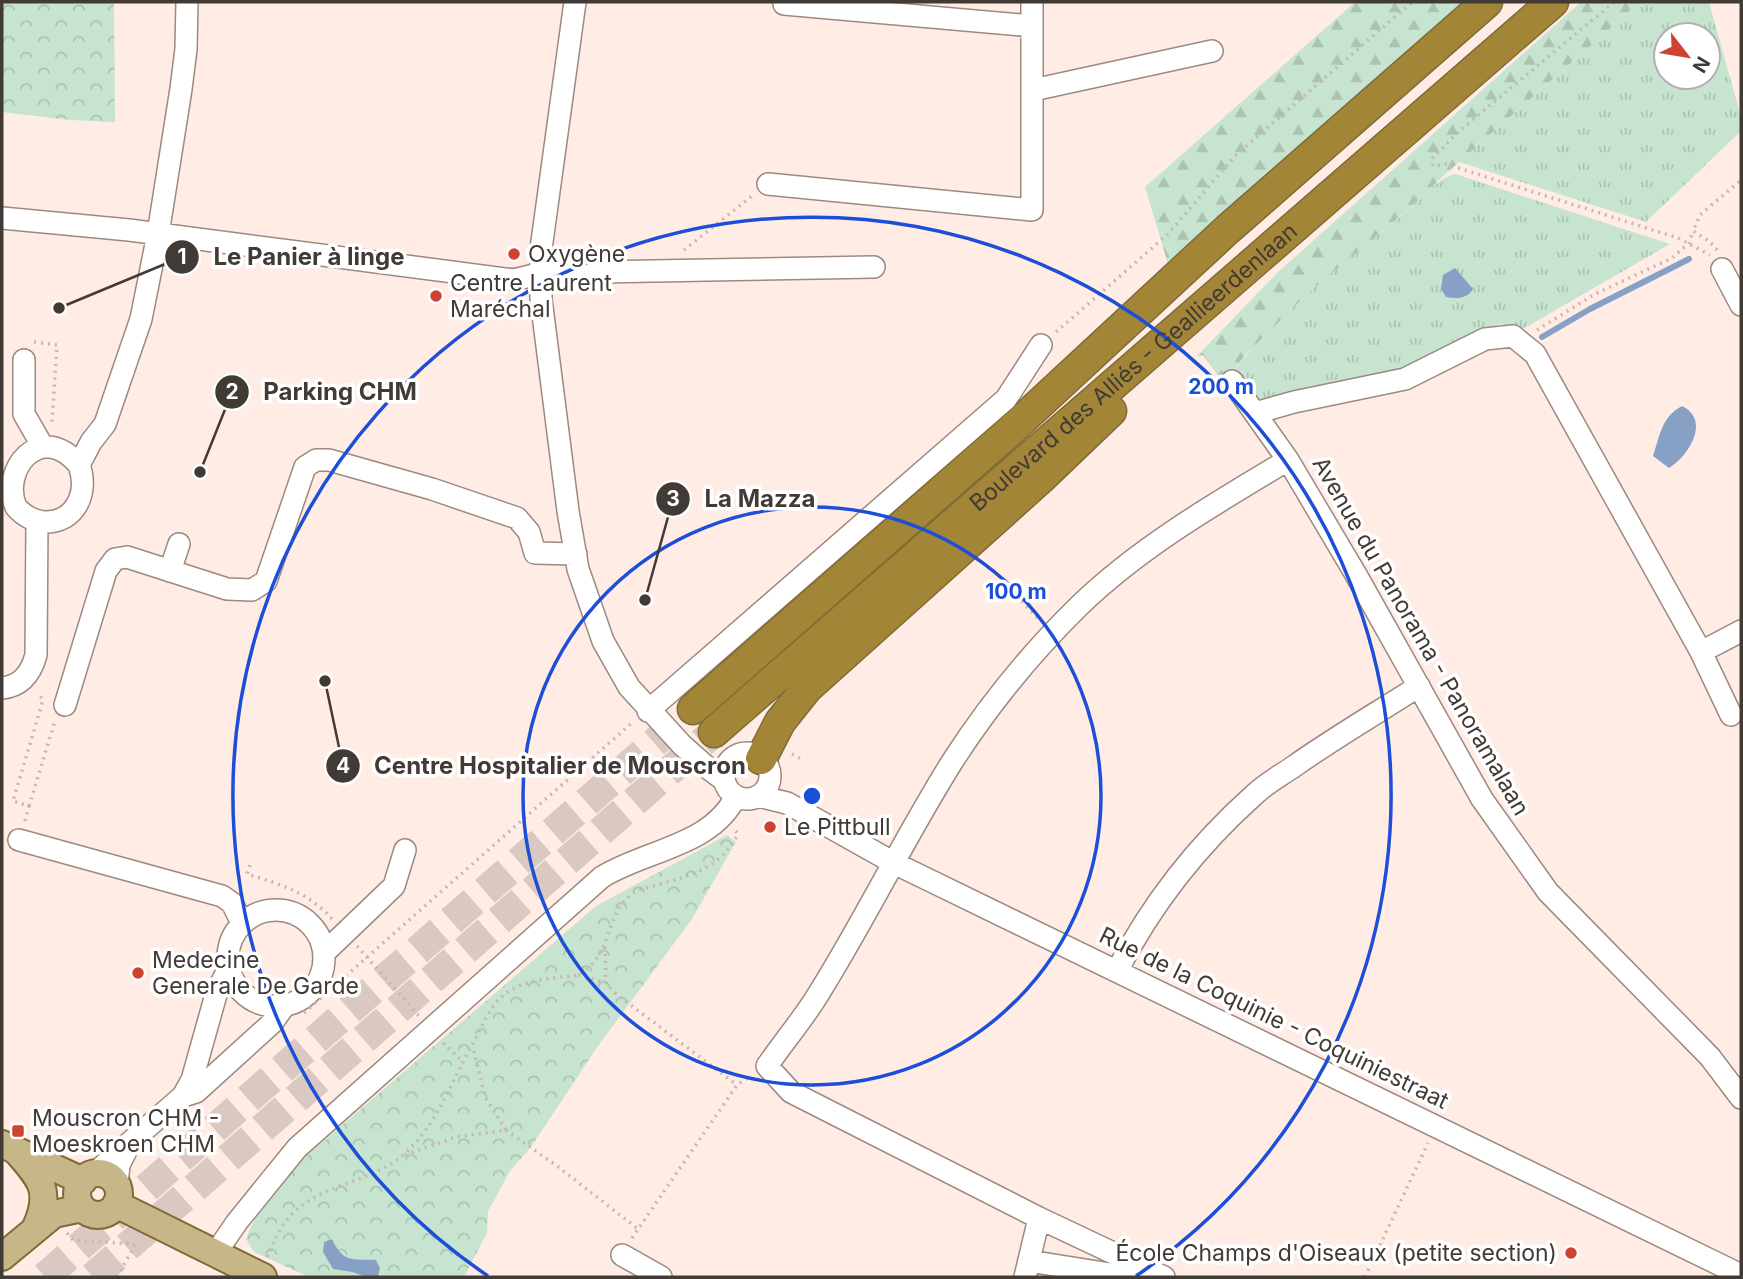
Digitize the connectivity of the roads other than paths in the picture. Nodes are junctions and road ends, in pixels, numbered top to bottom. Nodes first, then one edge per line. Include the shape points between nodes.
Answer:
1 (187, 2) edge
2 (575, 2) edge
3 (1032, 2) edge
4 (1488, 2) edge
5 (1553, 2) edge
6 (784, 4) dead end
7 (1032, 26) junction
8 (1212, 51) dead end
9 (1033, 90) junction
10 (768, 184) road end
11 (2, 218) edge
12 (158, 234) junction
13 (1723, 263) road end
14 (874, 268) dead end
15 (542, 273) junction
16 (1214, 296) junction
17 (1741, 305) edge
18 (1041, 345) road end
19 (25, 351) road end
20 (1232, 381) dead end
21 (1255, 413) junction
22 (47, 447) junction
23 (1288, 460) junction
24 (79, 465) junction
25 (6, 471) edge
26 (37, 521) junction
27 (179, 544) dead end
28 (576, 554) junction
29 (170, 571) junction
30 (1741, 631) edge
31 (1701, 652) junction
32 (1419, 687) junction
33 (2, 688) edge
34 (65, 705) road end
35 (693, 709) tunnel mouth
36 (648, 710) junction
37 (1731, 715) dead end
38 (714, 732) tunnel mouth
39 (763, 778) junction
40 (730, 779) junction
41 (19, 839) road end
42 (405, 850) dead end
43 (894, 863) junction
44 (242, 923) junction
45 (324, 953) junction
46 (229, 968) junction
47 (1117, 971) junction
48 (285, 1005) junction
49 (198, 1056) junction
50 (215, 1074) junction
51 (183, 1096) junction
52 (1741, 1098) edge
53 (9, 1148) edge
54 (103, 1186) junction
55 (1039, 1218) junction
56 (36, 1227) junction
57 (215, 1254) junction
58 (622, 1255) road end
59 (2, 1257) edge
60 (1027, 1269) edge
61 (1741, 1275) edge
62 (261, 1277) edge
63 (661, 1277) edge
64 (1129, 1277) edge
65 (1164, 1277) edge

1 - 12 street via 184,70
2 - 15 street, Rue de la Coquinie - Coquiniestraat via 542,232
3 - 7 street
4 - 35 highway, Boulevard des Alliés - Geallieerdenlaan
5 - 16 highway, Boulevard des Alliés - Geallieerdenlaan
6 - 7 street
7 - 9 street
8 - 9 street
9 - 10 street via 1032,210
11 - 12 street
12 - 15 street via 498,279
12 - 24 street via 141,319 106,424
13 - 17 street
14 - 15 street
15 - 28 street, Rue de la Coquinie - Coquiniestraat via 541,299
16 - 38 highway, Boulevard des Alliés - Geallieerdenlaan
16 - 39 highway via 1167,355 1071,450 807,688 780,722
18 - 36 street via 1006,399
19 - 22 street via 24,414
20 - 21 street, Avenue du Panorama - Panoramalaan
21 - 23 street, Avenue du Panorama - Panoramalaan
21 - 31 street via 1405,379 1485,339 1513,336 1535,354
22 - 24 street via 69,454
22 - 25 street via 28,450
23 - 32 street, Avenue du Panorama - Panoramalaan
23 - 43 street via 1155,545 1081,604 975,729
24 - 26 street via 83,490 75,508 63,518
25 - 26 street via 12,502 22,514
26 - 33 street via 36,654 26,677
27 - 29 street
28 - 29 street via 535,553 529,532 517,518 432,489 316,460 305,467 267,581 251,590 227,589
28 - 36 street, Rue de la Coquinie - Coquiniestraat via 603,641
29 - 34 street via 127,558 115,559 106,571
30 - 31 street
31 - 37 street
32 - 47 street via 1255,793 1173,881
32 - 52 street, Avenue du Panorama - Panoramalaan via 1482,799 1548,892 1710,1057
36 - 40 street, Rue de la Coquinie - Coquiniestraat via 682,745
39 - 40 street, Rue de la Coquinie - Coquiniestraat via 743,799
39 - 40 street, Rue de la Coquinie - Coquiniestraat via 748,754 734,757
39 - 43 street, Rue de la Coquinie - Coquiniestraat via 787,803
40 - 57 street via 723,817 692,837 602,877 287,1159
41 - 44 street via 222,896 236,909
42 - 45 street via 394,886
43 - 47 street, Rue de la Coquinie - Coquiniestraat
43 - 55 street via 814,1001 767,1066 792,1092
44 - 45 street via 269,910 296,913 316,930
44 - 46 street via 230,944
45 - 48 street via 322,972 313,989
46 - 48 street via 238,987 251,999
46 - 49 street via 217,991
47 - 61 street, Rue de la Coquinie - Coquiniestraat
48 - 50 street via 272,1023
49 - 50 street
49 - 51 street
50 - 51 street via 196,1092
51 - 54 street via 130,1143
53 - 54 main road
53 - 56 main road via 43,1186 43,1213
54 - 56 main road via 78,1191 82,1208 61,1211
54 - 57 main road via 150,1221
55 - 60 street
55 - 65 street
56 - 59 main road
57 - 62 main road
58 - 63 street
60 - 64 street

